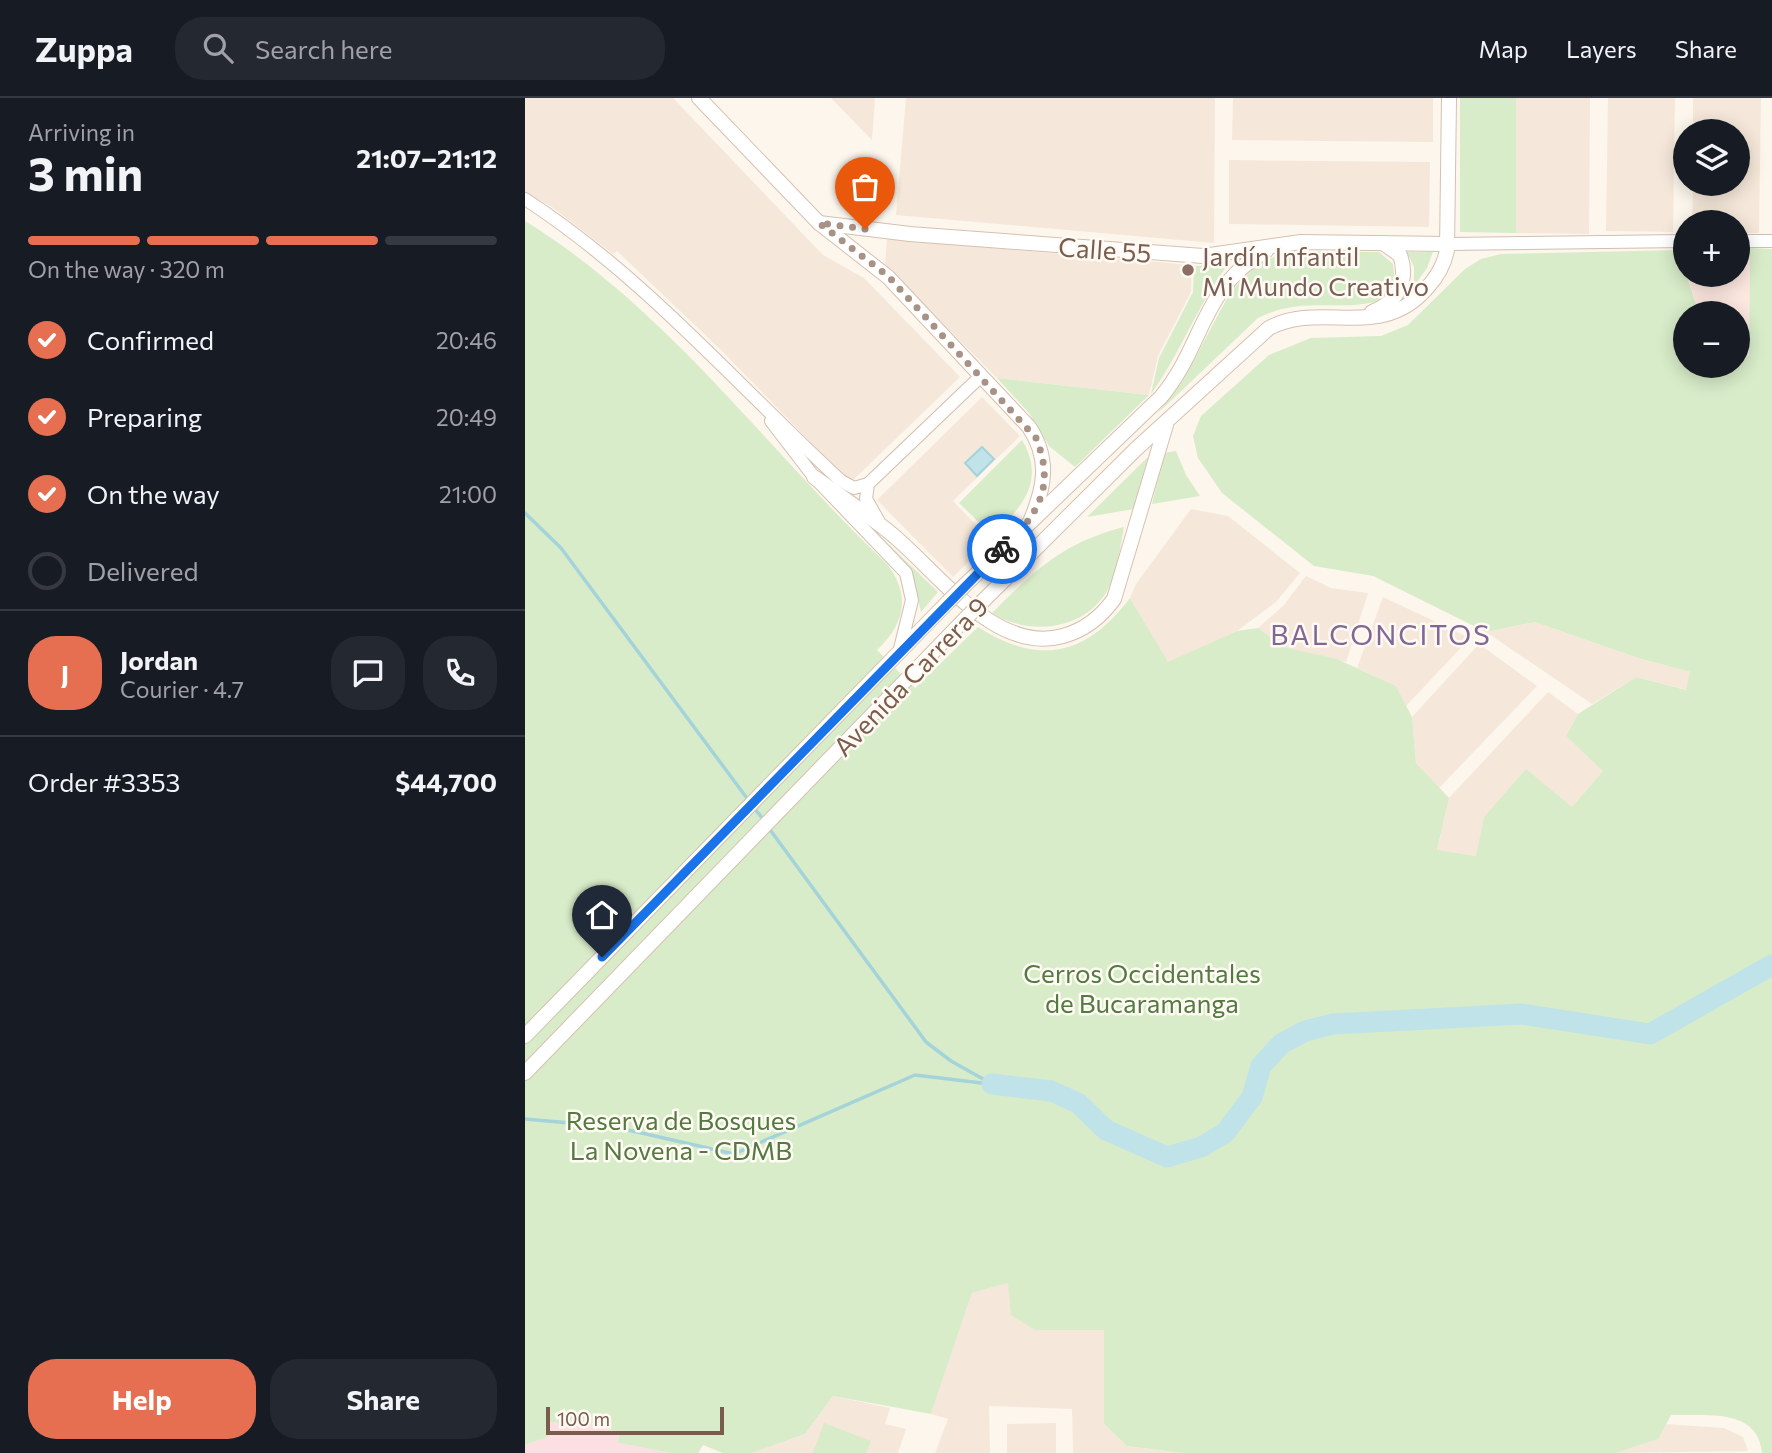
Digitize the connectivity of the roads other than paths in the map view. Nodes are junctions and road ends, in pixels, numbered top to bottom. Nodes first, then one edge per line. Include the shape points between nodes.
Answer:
1 (699, 98) edge
2 (1449, 98) edge
3 (525, 199) edge
4 (819, 223) junction
5 (1673, 241) edge
6 (1750, 241) edge
7 (1772, 242) edge
8 (1383, 243) junction
9 (1280, 244) junction
10 (1447, 244) junction
11 (1354, 319) junction
12 (981, 376) junction
13 (763, 407) junction
14 (1170, 417) junction
15 (814, 477) junction
16 (868, 484) junction
17 (1030, 522) junction
18 (888, 531) junction
19 (895, 657) junction
20 (525, 1036) edge
21 (525, 1073) edge

1 - 4 main road
2 - 10 main road, Avenida Carrera 9
3 - 13 street via 639,285
4 - 9 main road, Calle 55 via 1203,256
4 - 12 main road via 888,276
5 - 10 street, Calle 55
6 - 7 street
8 - 9 main road, Calle 55
8 - 10 main road, Calle 55
8 - 11 main road via 1400,255 1403,283 1391,302
9 - 17 main road, Avenida Carrera 9 via 1232,275 1168,389
10 - 11 main road, Avenida Carrera 9 via 1443,266 1415,300 1388,315
11 - 14 main road, Avenida Carrera 9 via 1291,319 1269,328
12 - 16 street
12 - 17 main road via 1029,428 1040,448 1043,486
13 - 15 street
13 - 16 street via 841,481 854,488
14 - 18 main road via 1119,589 1102,615 1081,630 1040,640 1001,629
14 - 21 main road, Avenida Carrera 9, bridge via 966,618
15 - 18 main road
15 - 19 street via 906,573 912,600
16 - 18 street via 869,508
17 - 19 main road, Avenida Carrera 9, bridge
19 - 20 main road, Avenida Carrera 9

